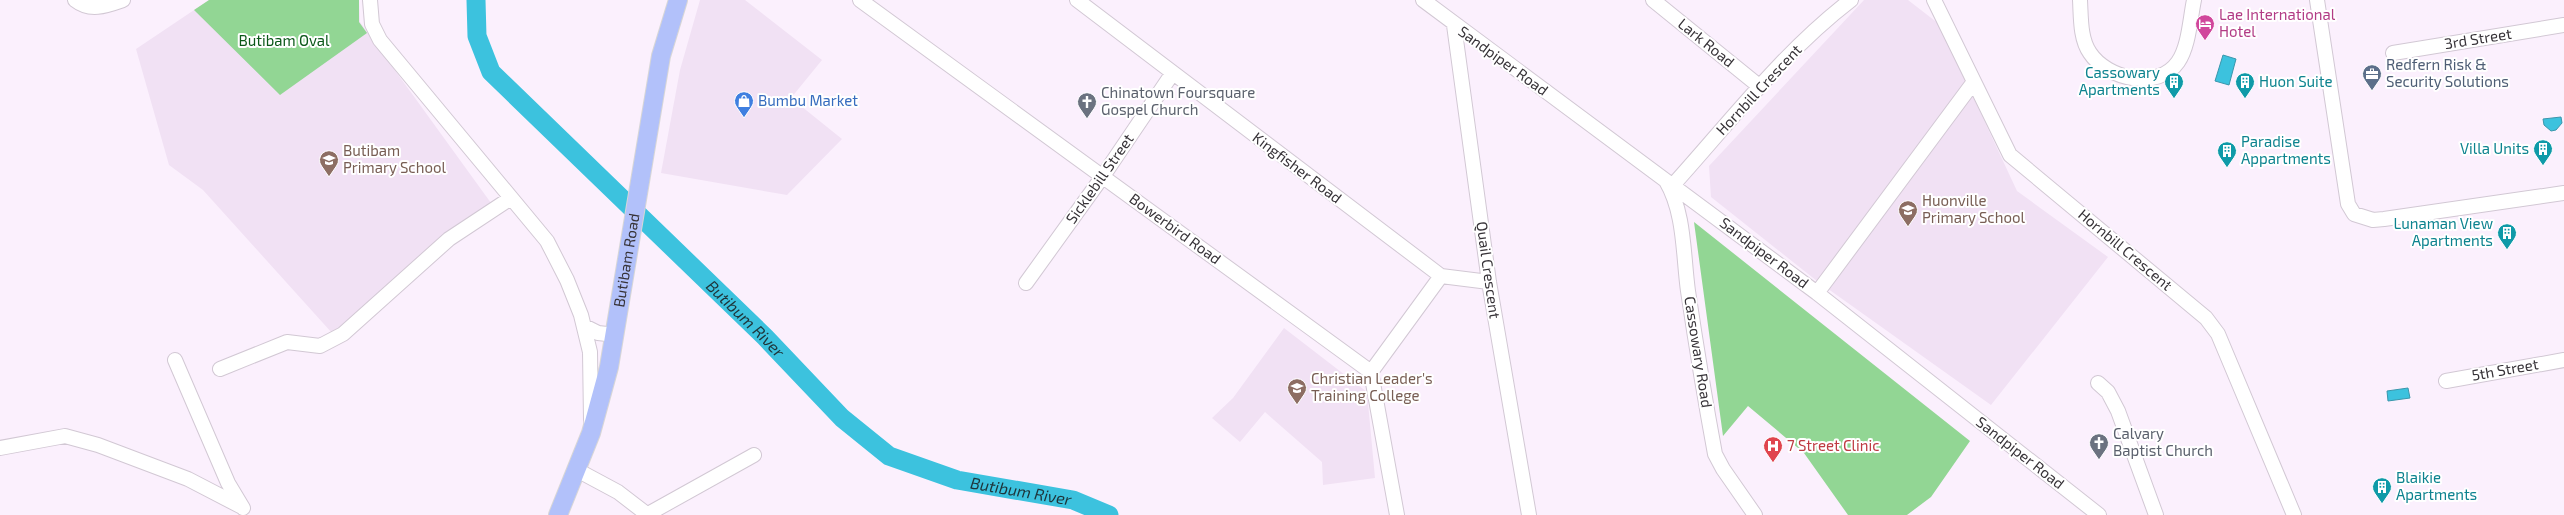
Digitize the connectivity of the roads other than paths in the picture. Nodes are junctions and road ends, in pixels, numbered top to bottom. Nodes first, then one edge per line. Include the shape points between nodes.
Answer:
1 (75, 0) edge
2 (123, 0) edge
3 (370, 0) edge
4 (678, 0) edge
5 (860, 0) edge
6 (1077, 0) edge
7 (1423, 0) edge
8 (1653, 0) edge
9 (1851, 0) edge
10 (1934, 0) edge
11 (2080, 0) edge
12 (2194, 0) edge
13 (2317, 0) edge
14 (1454, 25) junction
15 (2564, 25) edge
16 (2393, 53) dead end
17 (1172, 74) junction
18 (1973, 83) junction
19 (1759, 86) junction
20 (1103, 176) junction
21 (1669, 182) junction
22 (2564, 193) edge
23 (511, 198) junction
24 (1441, 276) junction
25 (1489, 282) junction
26 (1026, 283) dead end
27 (1817, 293) junction
28 (584, 326) junction
29 (616, 335) junction
30 (175, 360) dead end
31 (2564, 360) edge
32 (220, 369) dead end
33 (1371, 372) junction
34 (2446, 380) dead end
35 (2098, 383) dead end
36 (591, 433) junction
37 (0, 448) edge
38 (754, 455) dead end
39 (577, 470) junction
40 (245, 511) edge
41 (558, 515) edge
42 (648, 515) edge
43 (1398, 515) edge
44 (1529, 515) edge
45 (1755, 515) edge
46 (2099, 515) edge
47 (2156, 515) edge
48 (2294, 515) edge

1 - 2 street via 84,7 104,7
3 - 23 street via 372,24 380,40
4 - 29 main road, Butibam Road via 661,56
5 - 20 street, Bowerbird Road
6 - 17 street, Kingfisher Road
7 - 14 street, Sandpiper Road
8 - 19 street, Lark Road
9 - 19 street, Hornbill Crescent via 1832,15
10 - 18 street, Hornbill Crescent
11 - 12 street via 2081,24 2090,54 2114,73 2135,79 2149,79 2166,72 2178,62
13 - 22 street via 2348,204 2354,214 2373,220 2384,219
14 - 21 street, Sandpiper Road
14 - 25 street, Quail Crescent
15 - 16 street, 3rd Street
17 - 20 street, Sicklebill Street
17 - 24 street, Kingfisher Road
18 - 27 street
18 - 48 street, Hornbill Crescent via 2010,155 2206,318 2218,334
19 - 21 street, Hornbill Crescent
20 - 26 street, Sicklebill Street
20 - 33 street, Bowerbird Road
21 - 27 street, Sandpiper Road
21 - 45 street, Cassowary Road via 1678,211 1688,291 1715,454 1723,470
23 - 28 street via 546,241 567,280
23 - 32 street via 449,239 343,334 320,346 287,342
24 - 25 street, Kingfisher Road
24 - 33 street
25 - 44 street, Quail Crescent
27 - 46 street, Sandpiper Road
28 - 29 street
28 - 36 street via 590,352
29 - 36 main road, Butibam Road
30 - 40 street via 228,483
31 - 34 street, 5th Street
33 - 43 street
35 - 47 street via 2108,392 2118,411
36 - 39 main road, Butibam Road
37 - 40 street via 65,436 98,445 188,479
38 - 42 street
39 - 41 main road, Butibam Road
39 - 42 street via 618,492

